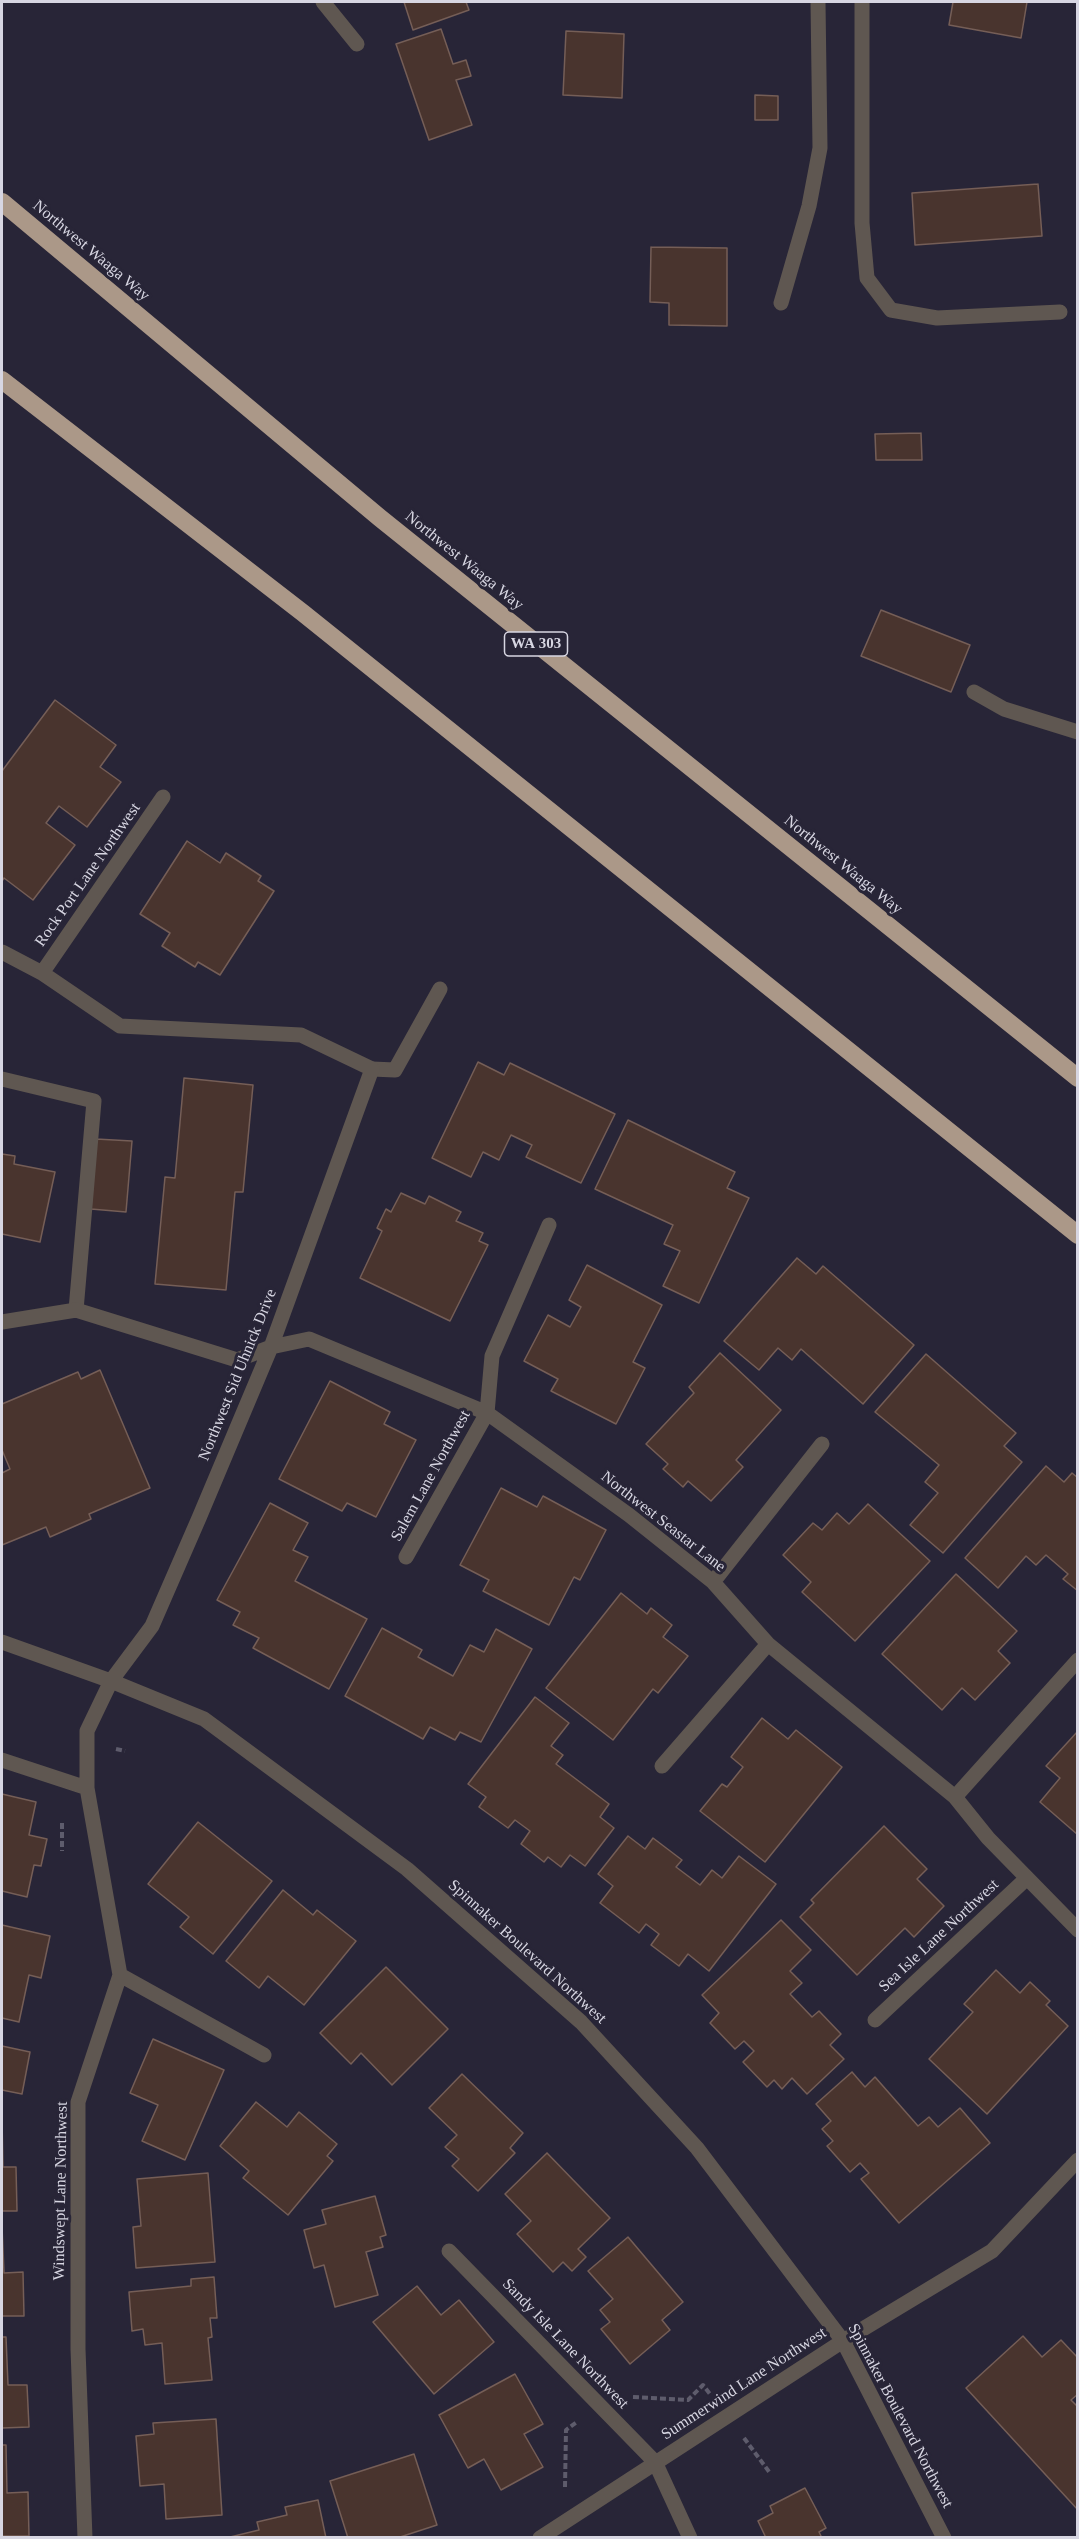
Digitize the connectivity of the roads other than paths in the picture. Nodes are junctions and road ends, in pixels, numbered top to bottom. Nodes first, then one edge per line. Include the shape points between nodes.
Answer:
1 (323, 2) edge
2 (818, 2) edge
3 (862, 2) edge
4 (357, 44) dead end
5 (2, 202) edge
6 (781, 303) dead end
7 (1060, 312) dead end
8 (2, 380) edge
9 (974, 692) dead end
10 (1077, 732) edge
11 (164, 797) dead end
12 (2, 952) edge
13 (42, 973) junction
14 (440, 989) dead end
15 (372, 1069) junction
16 (1077, 1078) edge
17 (2, 1079) edge
18 (549, 1225) dead end
19 (1077, 1235) edge
20 (76, 1310) junction
21 (2, 1322) edge
22 (271, 1347) junction
23 (487, 1413) junction
24 (822, 1444) dead end
25 (406, 1557) dead end
26 (713, 1582) junction
27 (2, 1642) edge
28 (768, 1644) junction
29 (1077, 1660) edge
30 (111, 1681) junction
31 (2, 1760) edge
32 (662, 1766) dead end
33 (87, 1788) junction
34 (955, 1797) junction
35 (1027, 1878) junction
36 (1077, 1930) edge
37 (120, 1976) junction
38 (875, 2020) dead end
39 (264, 2055) dead end
40 (1077, 2160) edge
41 (449, 2251) dead end
42 (843, 2341) junction
43 (655, 2462) junction
44 (85, 2538) edge
45 (540, 2538) edge
46 (690, 2538) edge
47 (944, 2538) edge

1 - 4 street
2 - 6 street via 820,148 809,206
3 - 7 street via 862,223 867,278 891,310 902,312 937,318
5 - 16 highway, Northwest Waaga Way / WA 303 via 380,518
8 - 19 highway via 312,620
9 - 10 street via 1004,709
11 - 13 street, Rock Port Lane Northwest
12 - 13 street
13 - 15 street via 120,1026 301,1035
14 - 15 street via 395,1070
15 - 22 street, Northwest Sid Uhnick Drive
17 - 20 street via 94,1101
18 - 23 street via 492,1356
20 - 21 street
20 - 22 street, Northwest Seastar Lane via 237,1360
22 - 23 street, Northwest Seastar Lane via 309,1339
22 - 30 street, Northwest Sid Uhnick Drive via 152,1626
23 - 25 street, Salem Lane Northwest
23 - 26 street, Northwest Seastar Lane via 630,1515
24 - 26 street
26 - 28 street, Northwest Seastar Lane
27 - 30 street, Spinnaker Boulevard Northwest
28 - 32 street
28 - 34 street, Northwest Seastar Lane
29 - 34 street
30 - 33 street, Windswept Lane Northwest via 87,1731
30 - 42 street, Spinnaker Boulevard Northwest via 204,1719 407,1869 581,2022 697,2148
31 - 33 street
33 - 37 street, Windswept Lane Northwest
34 - 35 street, Northwest Seastar Lane
35 - 36 street, Northwest Seastar Lane
35 - 38 street, Sea Isle Lane Northwest
37 - 39 street
37 - 44 street, Windswept Lane Northwest via 78,2102 78,2349
40 - 42 street, Summerwind Lane Northwest via 992,2251
41 - 43 street, Sandy Isle Lane Northwest
42 - 43 street, Summerwind Lane Northwest
42 - 47 street, Spinnaker Boulevard Northwest
43 - 45 street
43 - 46 street, Sandy Isle Lane Northwest

